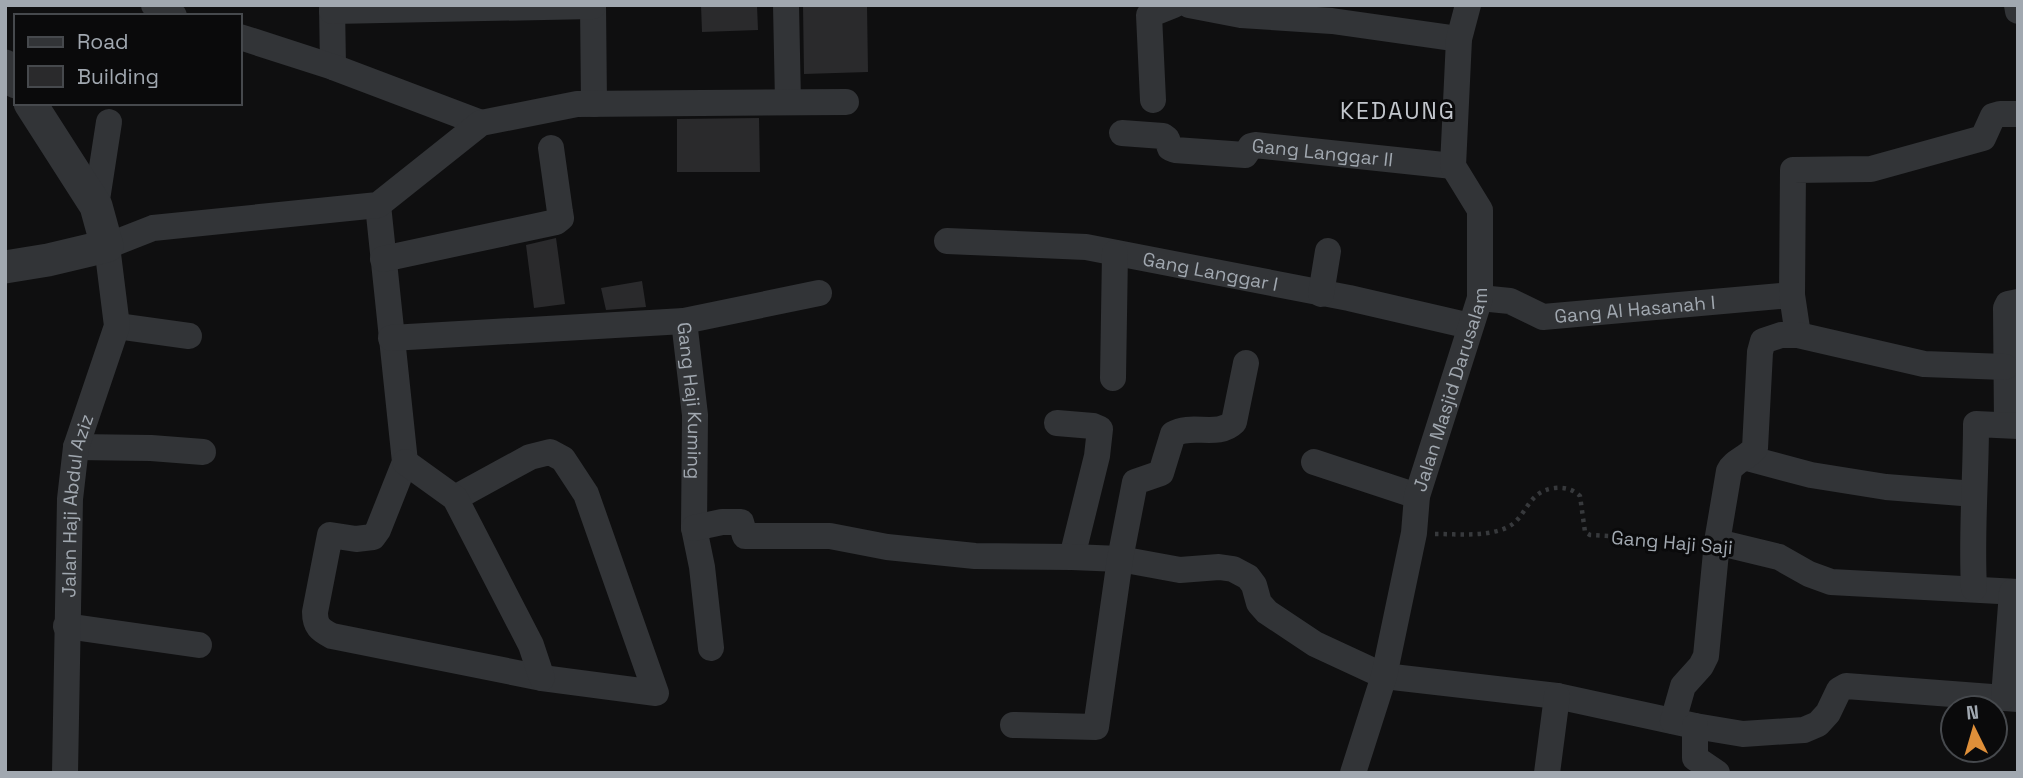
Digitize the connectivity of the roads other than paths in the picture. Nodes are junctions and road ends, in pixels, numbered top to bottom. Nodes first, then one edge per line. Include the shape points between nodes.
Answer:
1 (154, 5) edge
2 (786, 5) edge
3 (1174, 5) edge
4 (1468, 5) edge
5 (2017, 5) edge
6 (593, 6) edge
7 (1204, 6) edge
8 (332, 8) edge
9 (2018, 11) edge
10 (1333, 13) edge
11 (169, 14) edge
12 (242, 38) edge
13 (1459, 39) junction
14 (333, 67) junction
15 (1153, 100) dead end
16 (788, 102) junction
17 (846, 102) dead end
18 (594, 104) junction
19 (31, 105) edge
20 (2018, 114) edge
21 (109, 122) dead end
22 (481, 123) junction
23 (1122, 133) dead end
24 (551, 148) dead end
25 (1453, 166) junction
26 (96, 205) junction
27 (378, 205) junction
28 (947, 241) dead end
29 (107, 246) junction
30 (1328, 251) dead end
31 (1115, 253) junction
32 (383, 259) junction
33 (5, 267) edge
34 (819, 293) dead end
35 (1321, 294) junction
36 (1792, 295) junction
37 (1480, 298) junction
38 (2018, 302) edge
39 (684, 321) junction
40 (1470, 326) junction
41 (117, 327) junction
42 (1798, 335) junction
43 (189, 336) dead end
44 (391, 338) junction
45 (1246, 363) dead end
46 (2005, 367) junction
47 (1112, 378) dead end
48 (1057, 423) dead end
49 (2012, 425) edge
50 (76, 447) junction
51 (203, 452) dead end
52 (1746, 458) junction
53 (1314, 461) dead end
54 (405, 462) junction
55 (1962, 493) dead end
56 (1417, 496) junction
57 (455, 498) junction
58 (694, 528) junction
59 (1717, 542) junction
60 (1072, 557) junction
61 (1120, 559) junction
62 (1974, 588) junction
63 (2015, 592) edge
64 (66, 626) junction
65 (199, 645) dead end
66 (711, 648) dead end
67 (1384, 676) junction
68 (542, 678) junction
69 (1557, 695) junction
70 (2011, 698) edge
71 (1684, 724) junction
72 (1013, 725) dead end
73 (65, 773) edge
74 (1353, 773) edge
75 (1547, 773) edge
76 (1717, 773) edge

1 - 11 street
2 - 16 street
3 - 15 street via 1149,15
4 - 13 street
5 - 9 street
6 - 8 street
6 - 18 street
7 - 10 street via 1241,15
8 - 14 street
10 - 13 street
12 - 14 street
13 - 25 street
14 - 22 street
16 - 17 street
16 - 18 street
18 - 22 street
19 - 26 street
20 - 36 street via 1993,116 1983,138 1871,169 1793,170
21 - 26 street
22 - 27 street
23 - 25 street, Gang Langgar II via 1163,136 1175,150 1245,155 1255,145
24 - 32 street via 561,212 556,222
25 - 37 street, Jalan Masjid Darusalam via 1480,210
26 - 29 street
27 - 29 street via 153,228
27 - 32 street
28 - 31 street, Gang Langgar I via 1086,247
29 - 33 street
29 - 41 street, Jalan Haji Abdul Aziz
30 - 35 street
31 - 35 street, Gang Langgar I
31 - 47 street
32 - 44 street
34 - 39 street
35 - 40 street, Gang Langgar I
36 - 37 street, Gang Al Hasanah I via 1543,317 1510,301
36 - 42 street
37 - 40 street, Jalan Masjid Darusalam
38 - 46 street via 2006,308
39 - 44 street, Gang Haji Kuming
39 - 58 street, Gang Haji Kuming via 695,415
40 - 56 street, Jalan Masjid Darusalam
41 - 43 street
41 - 50 street, Jalan Haji Abdul Aziz
42 - 46 street via 1924,365
42 - 52 street via 1763,341 1755,447
44 - 54 street
45 - 61 street via 1234,422 1220,430 1181,429 1173,434 1161,473 1135,482
46 - 49 street
48 - 60 street via 1096,426 1100,431
49 - 62 street via 1976,424
50 - 51 street
50 - 64 street, Jalan Haji Abdul Aziz
52 - 55 street via 1824,477
52 - 59 street via 1729,471
53 - 56 street
54 - 57 street
54 - 68 street via 373,537 330,535 315,612 319,629 332,636
56 - 67 street, Jalan Masjid Darusalam via 1415,533
57 - 68 street via 531,645
57 - 68 street via 530,457 550,452 563,458 586,494 656,693
58 - 60 street via 741,522 745,536 830,536 975,556
58 - 66 street, Gang Haji Kuming
59 - 62 street, Gang Haji Saji via 1779,558 1831,582
59 - 71 street via 1706,656 1683,686
60 - 61 street
61 - 67 street via 1180,570 1233,569 1248,577 1267,612 1315,644
61 - 72 street via 1096,727
62 - 63 street, Gang Haji Saji
63 - 70 street
64 - 65 street
64 - 73 street, Jalan Haji Abdul Aziz
67 - 69 street
67 - 74 street, Jalan Masjid Darusalam
69 - 71 street
69 - 75 street
70 - 71 street via 1846,686 1818,724 1804,730 1743,734
71 - 76 street via 1695,758

